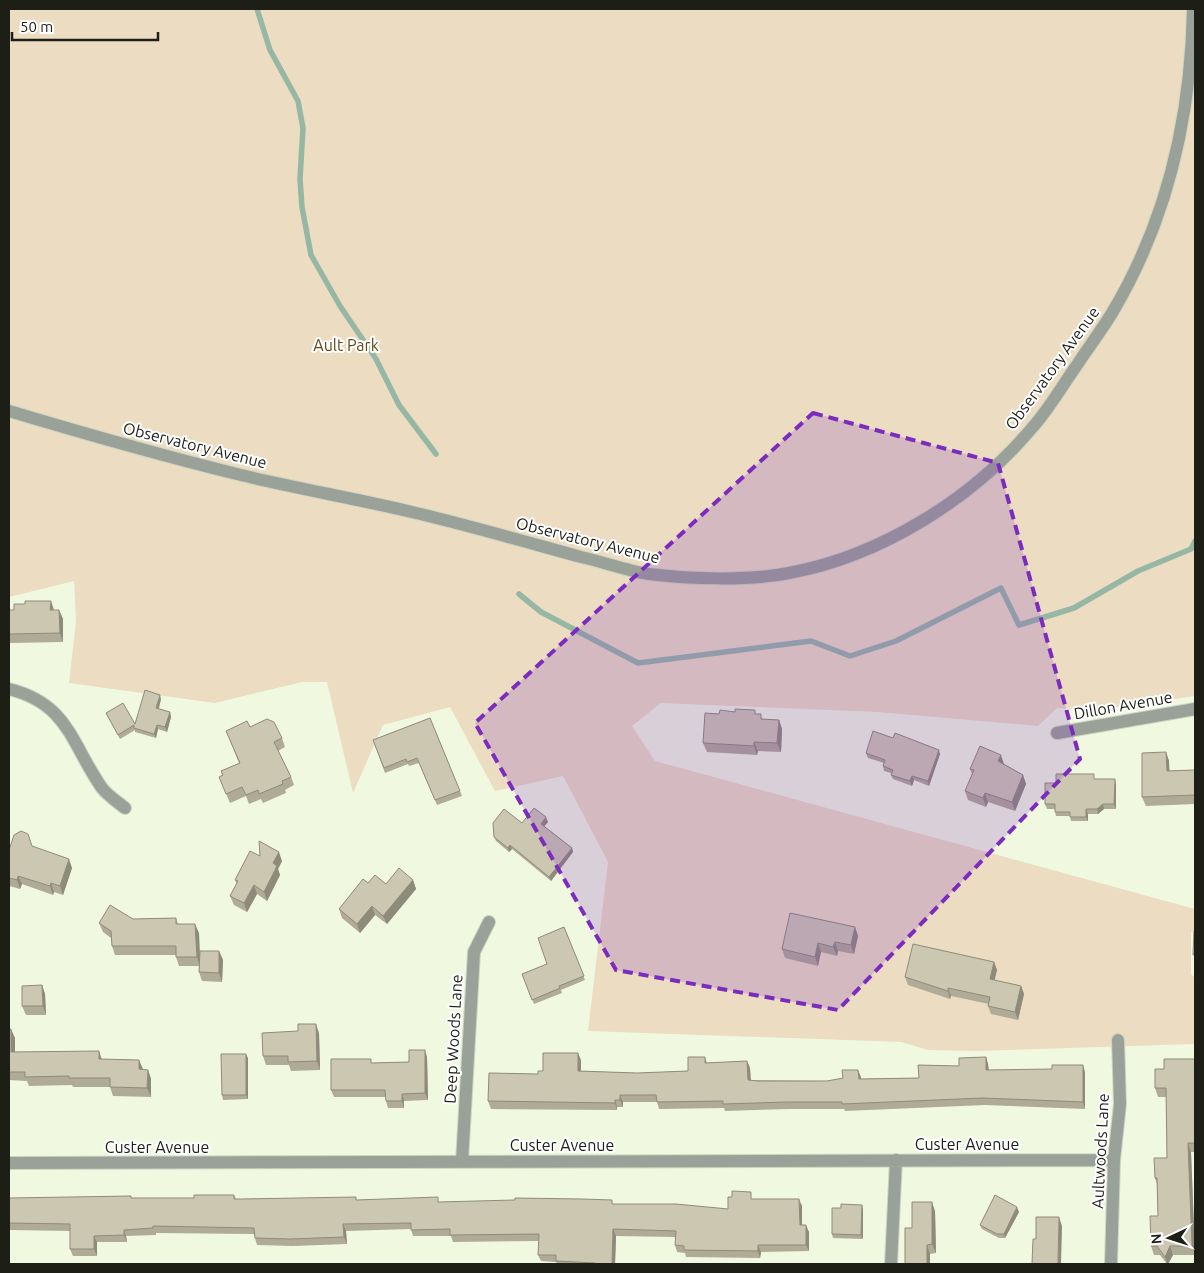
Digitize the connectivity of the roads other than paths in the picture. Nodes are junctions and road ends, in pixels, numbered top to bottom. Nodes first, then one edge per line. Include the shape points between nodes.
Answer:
1 (1193, 9) edge
2 (9, 411) edge
3 (9, 689) edge
4 (1195, 709) edge
5 (1057, 734) dead end
6 (125, 808) dead end
7 (489, 922) dead end
8 (1118, 1040) dead end
9 (896, 1160) junction
10 (1114, 1160) junction
11 (462, 1162) junction
12 (9, 1163) edge
13 (891, 1264) edge
14 (1112, 1264) edge

1 - 2 street, Observatory Avenue via 1185,114 1173,166 1150,234 1112,314 1035,425 991,470 919,522 880,543 830,562 778,574 715,578 647,574 416,513 243,476
3 - 6 street via 41,701 61,718 103,790
4 - 5 street, Dillon Avenue
7 - 11 street, Deep Woods Lane via 474,952
8 - 10 street, Aultwoods Lane via 1120,1104
9 - 10 street, Custer Avenue
9 - 11 street, Custer Avenue
9 - 13 street
10 - 14 street, Aultwoods Lane
11 - 12 street, Custer Avenue

